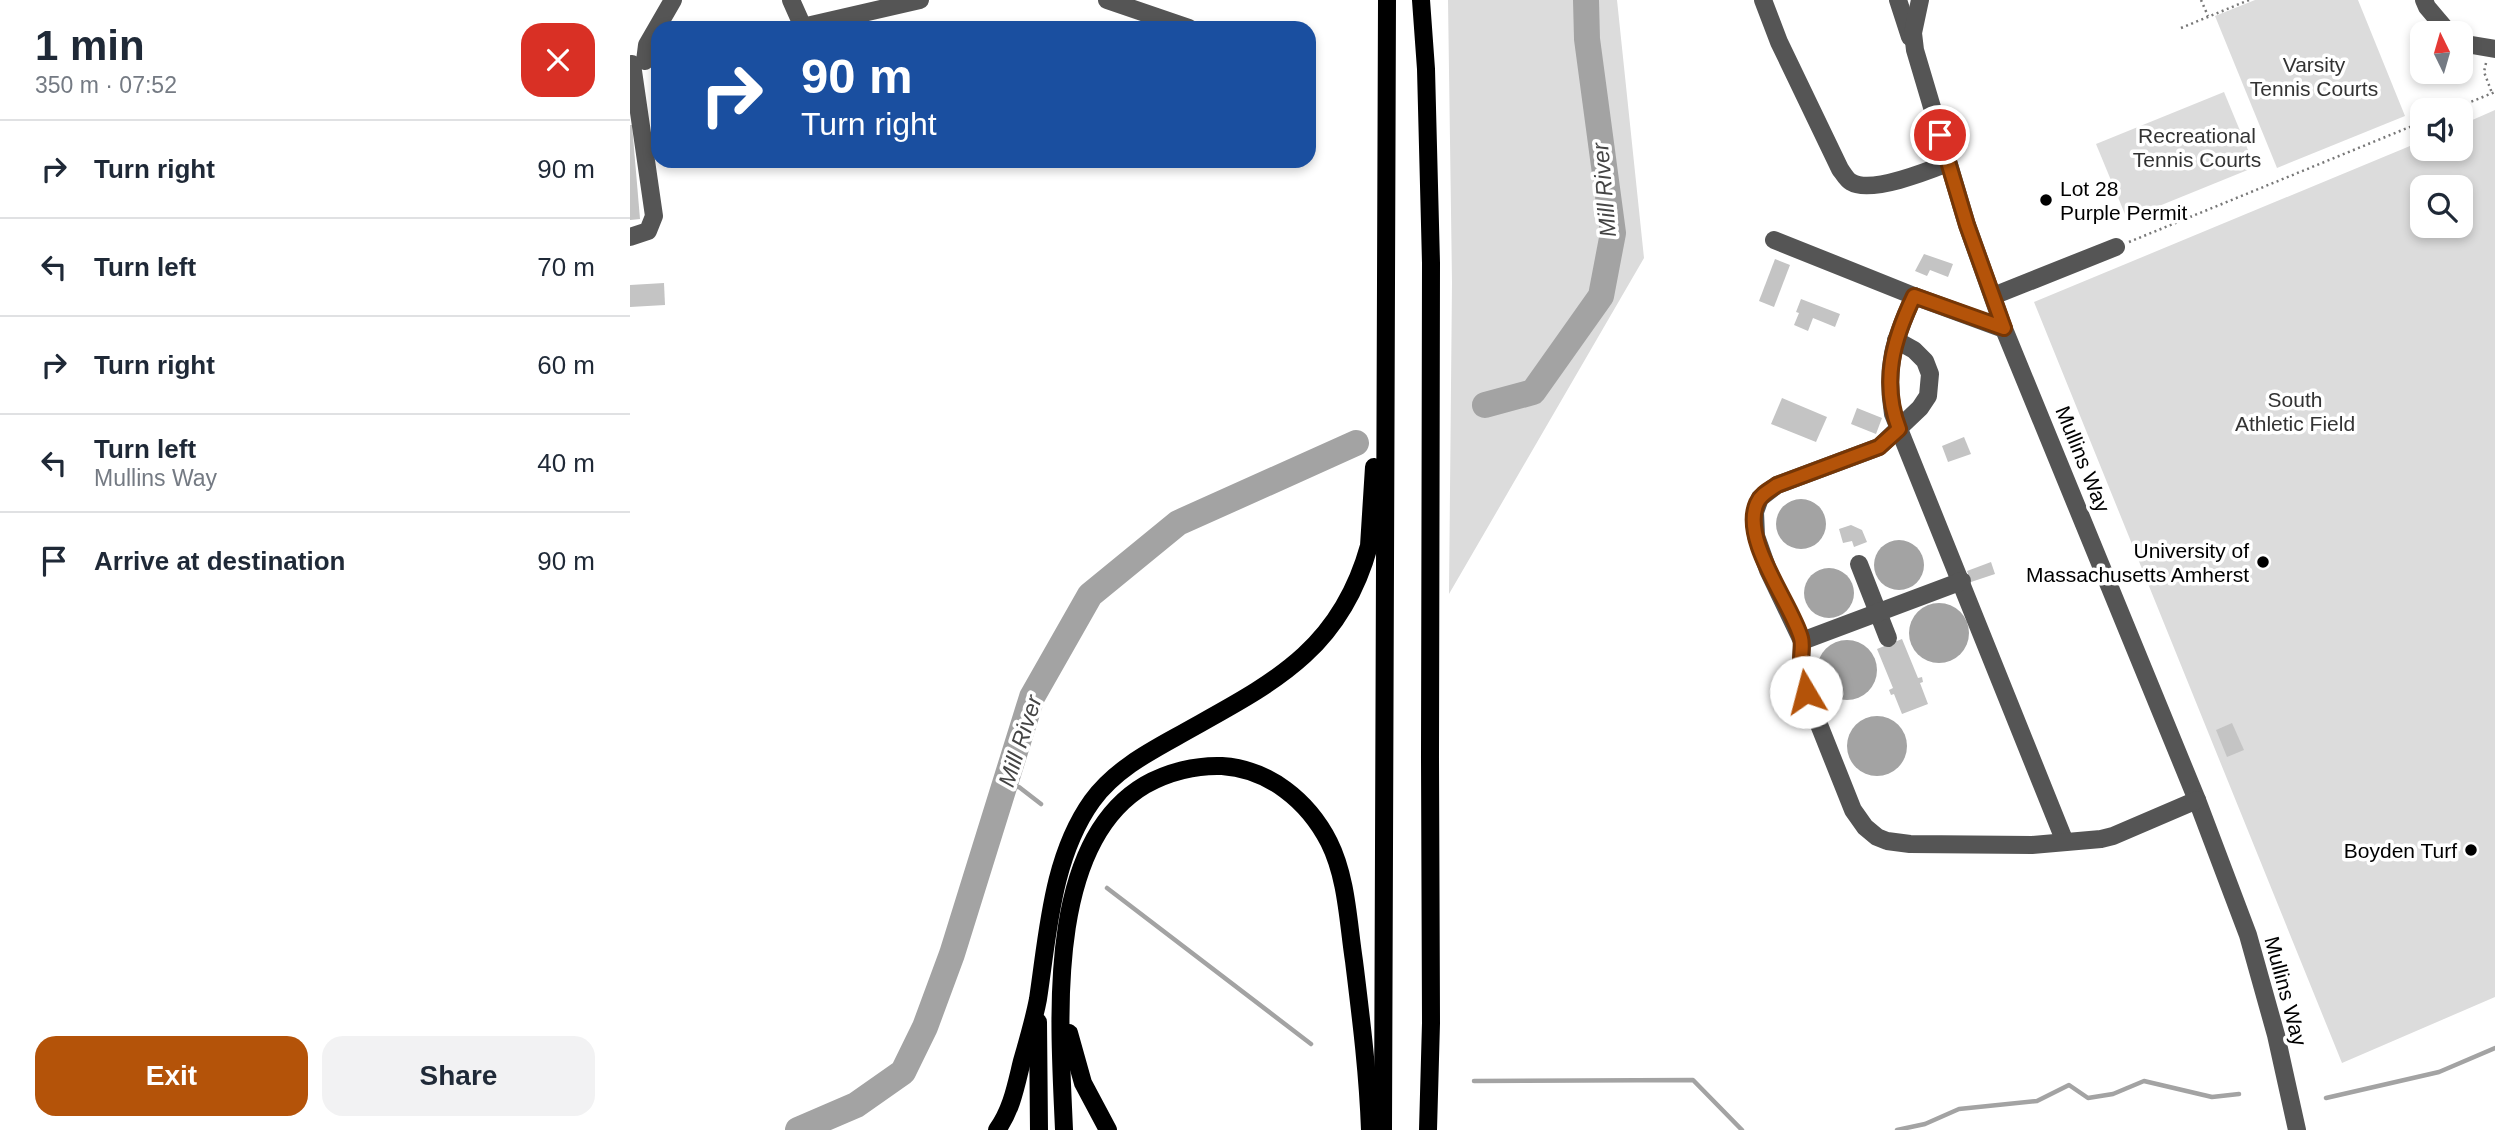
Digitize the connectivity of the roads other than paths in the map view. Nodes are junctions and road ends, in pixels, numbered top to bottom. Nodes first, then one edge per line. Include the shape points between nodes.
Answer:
1 (673, 0) edge
2 (791, 0) edge
3 (920, 0) edge
4 (1107, 0) edge
5 (1387, 0) edge
6 (1420, 0) edge
7 (1763, 0) edge
8 (1898, 0) edge
9 (1920, 0) edge
10 (2424, 0) edge
11 (661, 21) edge
12 (799, 21) edge
13 (827, 21) edge
14 (1168, 21) edge
15 (2439, 21) edge
16 (651, 38) edge
17 (2473, 45) edge
18 (2492, 49) edge
19 (1915, 50) junction
20 (641, 62) edge
21 (1948, 163) junction
22 (1387, 190) junction
23 (630, 237) edge
24 (1774, 240) dead end
25 (2116, 247) road end
26 (1914, 296) junction
27 (1993, 296) junction
28 (2004, 328) junction
29 (1896, 340) junction
30 (1899, 429) junction
31 (1879, 447) junction
32 (1908, 450) junction
33 (1858, 564) dead end
34 (1962, 581) junction
35 (1878, 612) junction
36 (1888, 638) dead end
37 (1802, 641) junction
38 (2197, 800) junction
39 (2065, 842) junction
40 (1061, 995) junction
41 (1038, 1001) junction
42 (997, 1130) edge
43 (1039, 1130) edge
44 (1064, 1130) edge
45 (1108, 1130) edge
46 (1370, 1130) edge
47 (1383, 1130) edge
48 (1428, 1130) edge
49 (2297, 1130) edge

1 - 11 street
2 - 12 street
3 - 13 street
4 - 14 street
5 - 22 main road
6 - 48 main road via 1432,262 1432,1023
7 - 21 street via 1850,182 1865,186
8 - 19 street
9 - 19 street, Mullins Way via 1913,33
10 - 15 street
16 - 20 street
17 - 18 street
19 - 21 street, Mullins Way
20 - 23 street via 654,216 648,231
21 - 27 street, Mullins Way
22 - 41 main road via 1369,546 1355,586 1331,626 1296,665 1136,761 1093,799 1068,846 1047,930
22 - 47 main road
24 - 26 street
25 - 27 street
26 - 28 street
26 - 29 street
27 - 28 street, Mullins Way
28 - 38 street, Mullins Way
29 - 30 street via 1889,393
29 - 30 street via 1925,360 1930,374 1928,396
30 - 31 street
30 - 32 street
31 - 32 street
31 - 37 street via 1777,485 1756,504 1756,536
32 - 34 street
33 - 35 street
34 - 35 street
34 - 39 street
35 - 36 street
35 - 37 street
37 - 39 street via 1806,692 1853,810 1870,831 1887,841 1910,844
38 - 39 street via 2113,836
38 - 49 street, Mullins Way via 2248,935
40 - 44 main road
40 - 45 main road via 1077,1066
40 - 46 main road via 1071,905 1094,842 1114,810 1142,787 1182,771 1220,766 1263,777 1311,814 1336,860 1363,1025
41 - 42 main road via 1010,1108
41 - 43 main road

